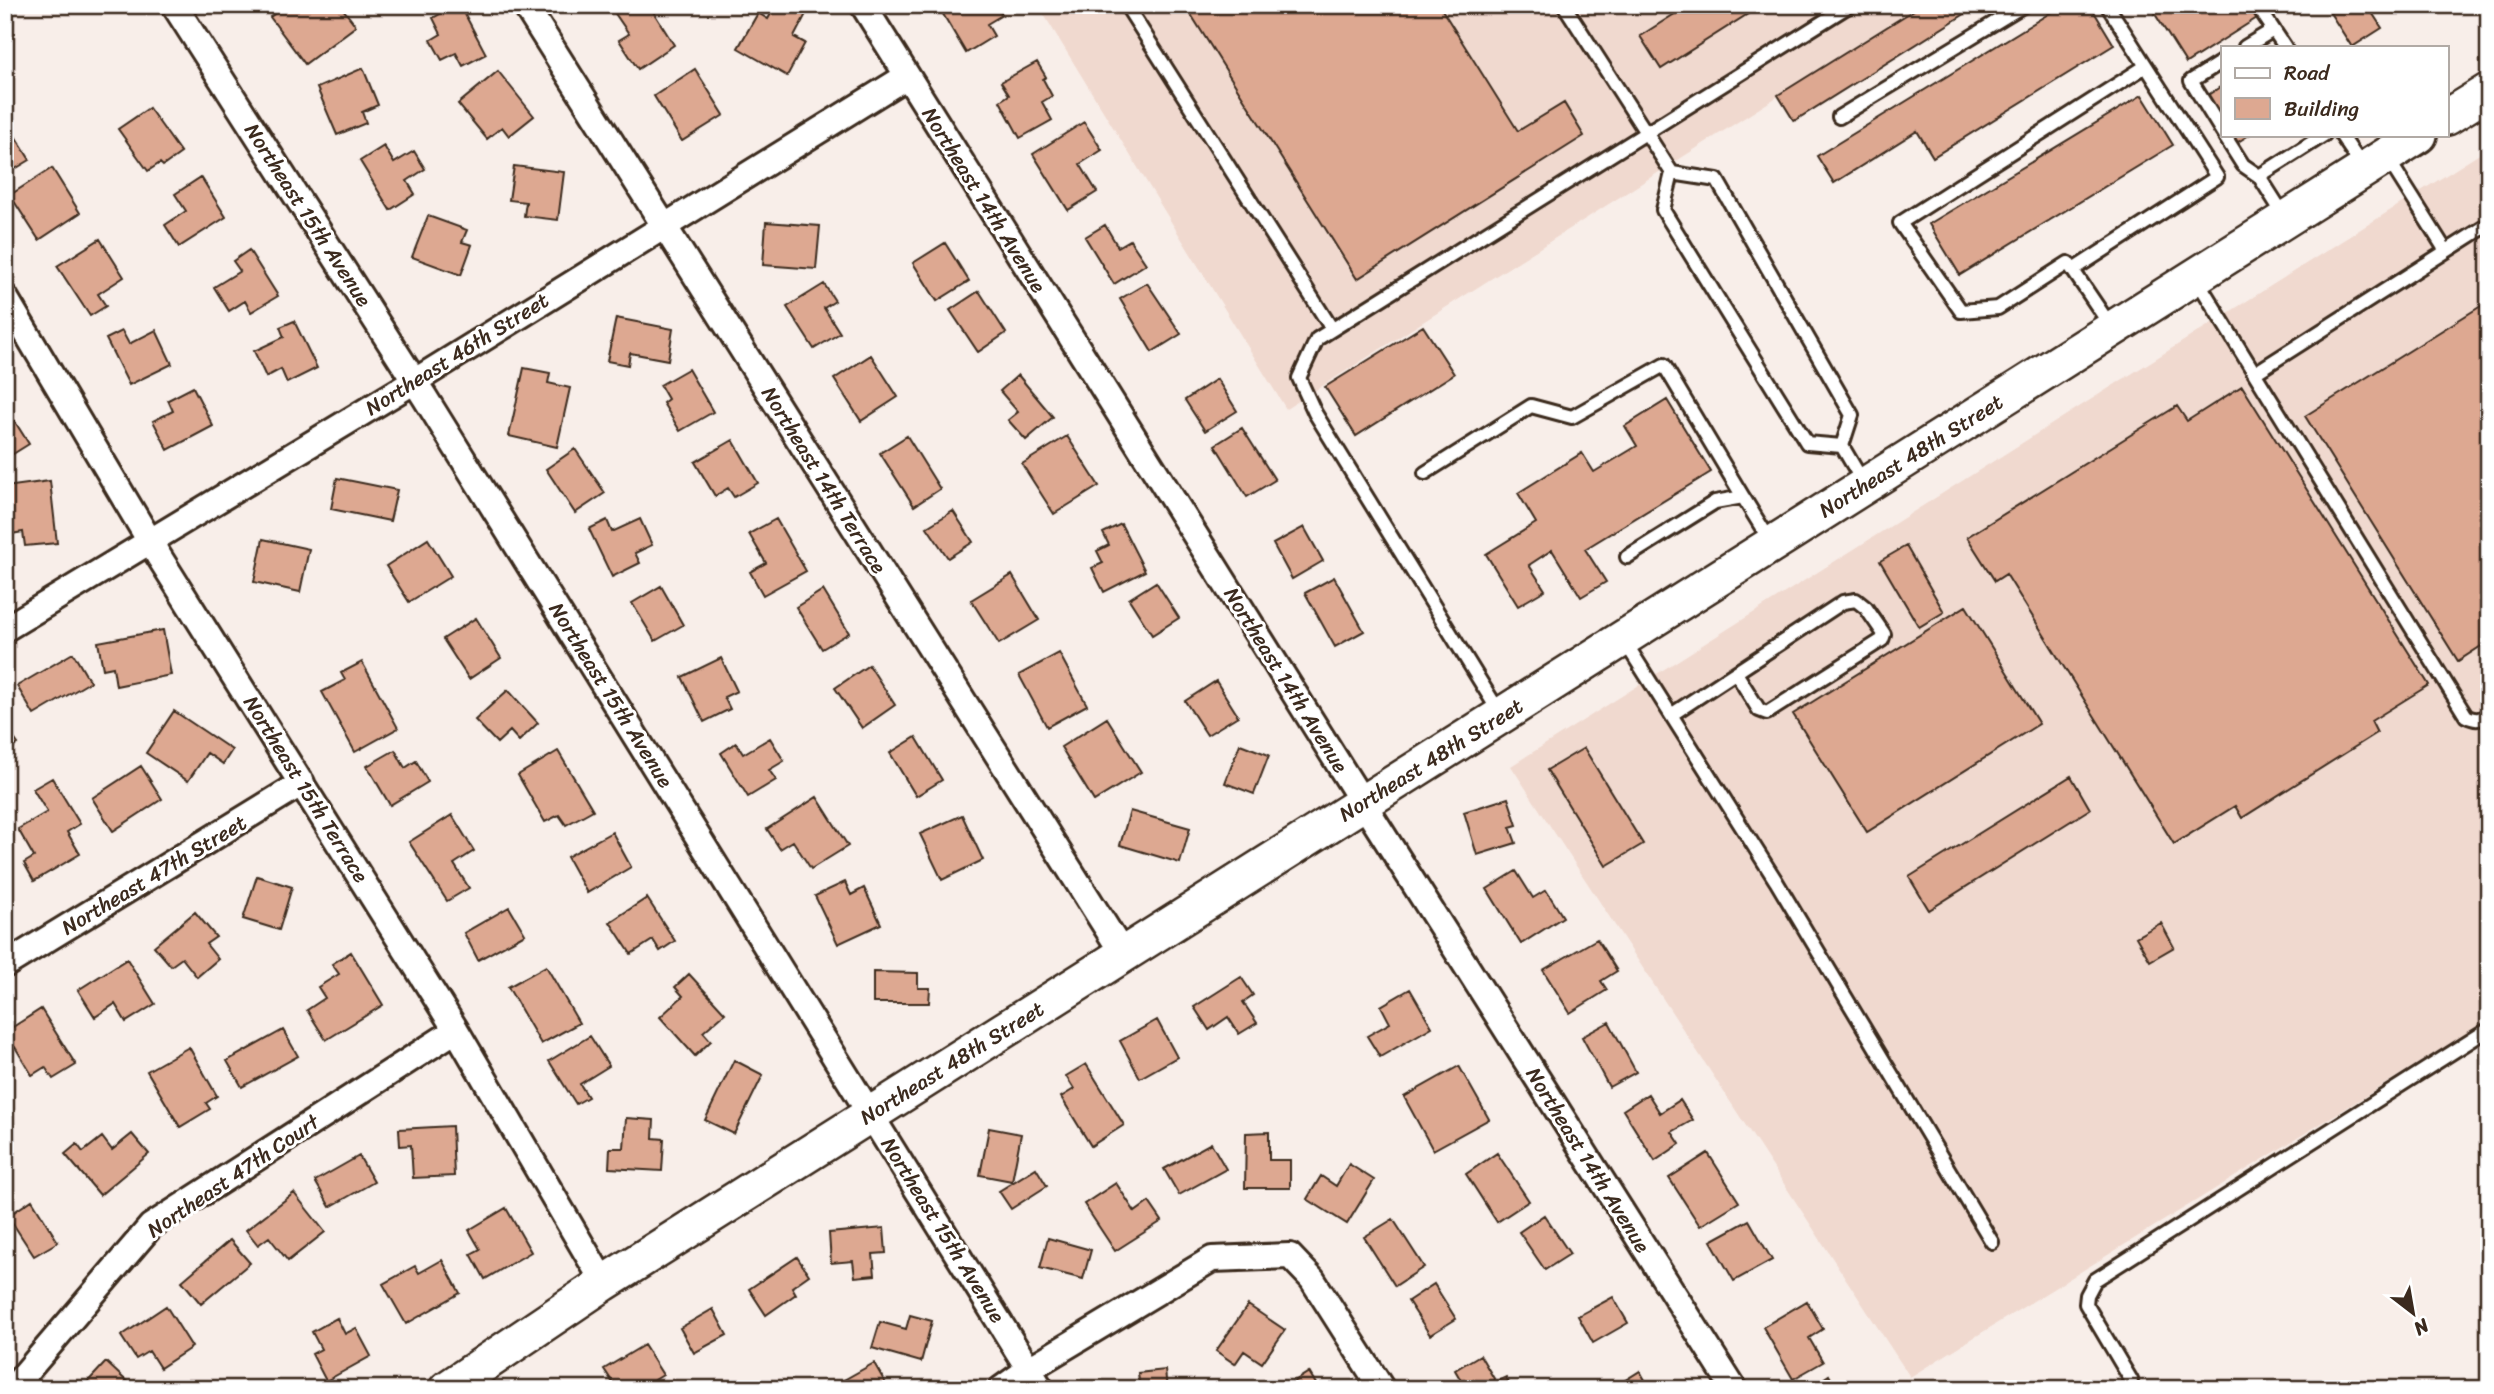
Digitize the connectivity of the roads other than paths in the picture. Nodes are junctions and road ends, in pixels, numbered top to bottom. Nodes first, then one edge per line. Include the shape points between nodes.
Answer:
1 (174, 5) edge
2 (525, 5) edge
3 (863, 5) edge
4 (1126, 5) edge
5 (1564, 5) edge
6 (1850, 5) edge
7 (2024, 5) edge
8 (2107, 5) edge
9 (2258, 5) edge
10 (2273, 30) junction
11 (2247, 46) edge
12 (2284, 46) edge
13 (2221, 62) edge
14 (2146, 66) junction
15 (906, 75) junction
16 (2489, 91) edge
17 (2448, 116) edge
18 (1839, 117) dead end
19 (2221, 131) edge
20 (1646, 133) junction
21 (2224, 136) edge
22 (2321, 136) edge
23 (2342, 136) edge
24 (2417, 136) edge
25 (2375, 163) junction
26 (1672, 173) junction
27 (2259, 176) junction
28 (2286, 219) junction
29 (2489, 224) edge
30 (664, 225) junction
31 (2446, 251) junction
32 (2073, 270) junction
33 (2195, 276) junction
34 (5, 296) edge
35 (1332, 329) junction
36 (2112, 329) junction
37 (2255, 373) junction
38 (415, 381) junction
39 (1842, 446) junction
40 (1424, 473) dead end
41 (1865, 485) junction
42 (1743, 497) junction
43 (150, 543) junction
44 (1772, 544) junction
45 (1627, 557) dead end
46 (5, 629) edge
47 (1623, 639) junction
48 (1736, 673) junction
49 (2489, 714) edge
50 (1671, 715) junction
51 (1501, 716) junction
52 (302, 783) junction
53 (1363, 803) junction
54 (1122, 954) junction
55 (5, 965) edge
56 (2489, 1029) edge
57 (456, 1030) junction
58 (872, 1114) junction
59 (1992, 1242) dead end
60 (604, 1283) junction
61 (1035, 1379) edge
62 (12, 1389) edge
63 (447, 1389) edge
64 (1001, 1389) edge
65 (1382, 1389) edge
66 (1734, 1389) edge
67 (2129, 1389) edge

1 - 38 street, Northeast 15th Avenue
2 - 30 street, Northeast 14th Terrace
3 - 15 street, Northeast 14th Avenue
4 - 35 lane
5 - 20 lane
6 - 20 lane
7 - 18 lane
8 - 14 lane
9 - 10 lane
10 - 11 lane
10 - 12 lane
13 - 19 lane via 2191,81
14 - 32 lane via 2217,177
14 - 32 lane via 1900,223 1961,311 1998,309 2068,263
15 - 30 street, Northeast 46th Street
15 - 53 street, Northeast 14th Avenue
16 - 17 street
20 - 26 lane
20 - 35 lane
21 - 27 lane via 2243,165
22 - 27 lane
23 - 25 lane
24 - 25 street, Northeast 48th Street
25 - 28 street, Northeast 48th Street
25 - 31 lane
26 - 39 lane via 1663,210 1800,432 1807,443
26 - 39 lane via 1717,180 1852,415
27 - 28 lane
28 - 33 street, Northeast 48th Street
29 - 31 lane
30 - 38 street, Northeast 46th Street
30 - 54 street, Northeast 14th Terrace
31 - 37 lane
32 - 36 lane
33 - 36 street, Northeast 48th Street
33 - 37 lane
34 - 43 street, Northeast 15th Terrace
35 - 51 lane via 1317,339 1298,378
36 - 41 street, Northeast 48th Street
37 - 49 lane via 2466,716 2473,720
38 - 43 street, Northeast 46th Street
38 - 58 street, Northeast 15th Avenue
39 - 41 lane
40 - 42 lane via 1531,406 1572,418 1664,365
41 - 44 street, Northeast 48th Street
42 - 44 lane
42 - 45 lane via 1715,502
43 - 46 street, Northeast 46th Street
43 - 52 street, Northeast 15th Terrace
44 - 47 street, Northeast 48th Street
47 - 50 lane
47 - 51 street, Northeast 48th Street
48 - 48 lane via 1843,602 1856,600 1884,634 1882,640 1767,713 1759,710
48 - 50 lane
50 - 59 lane
51 - 53 street, Northeast 48th Street
52 - 55 street, Northeast 47th Street
52 - 57 street, Northeast 15th Terrace
53 - 54 street, Northeast 48th Street
53 - 66 street, Northeast 14th Avenue
54 - 58 street, Northeast 48th Street
56 - 67 lane via 2095,1280 2086,1304 2131,1380
57 - 60 street, Northeast 15th Terrace
57 - 62 street, Northeast 47th Court via 151,1226
58 - 60 street, Northeast 48th Street
58 - 61 street, Northeast 15th Avenue
60 - 63 street, Northeast 48th Street
61 - 64 street
61 - 65 street via 1212,1259 1290,1256 1312,1279

